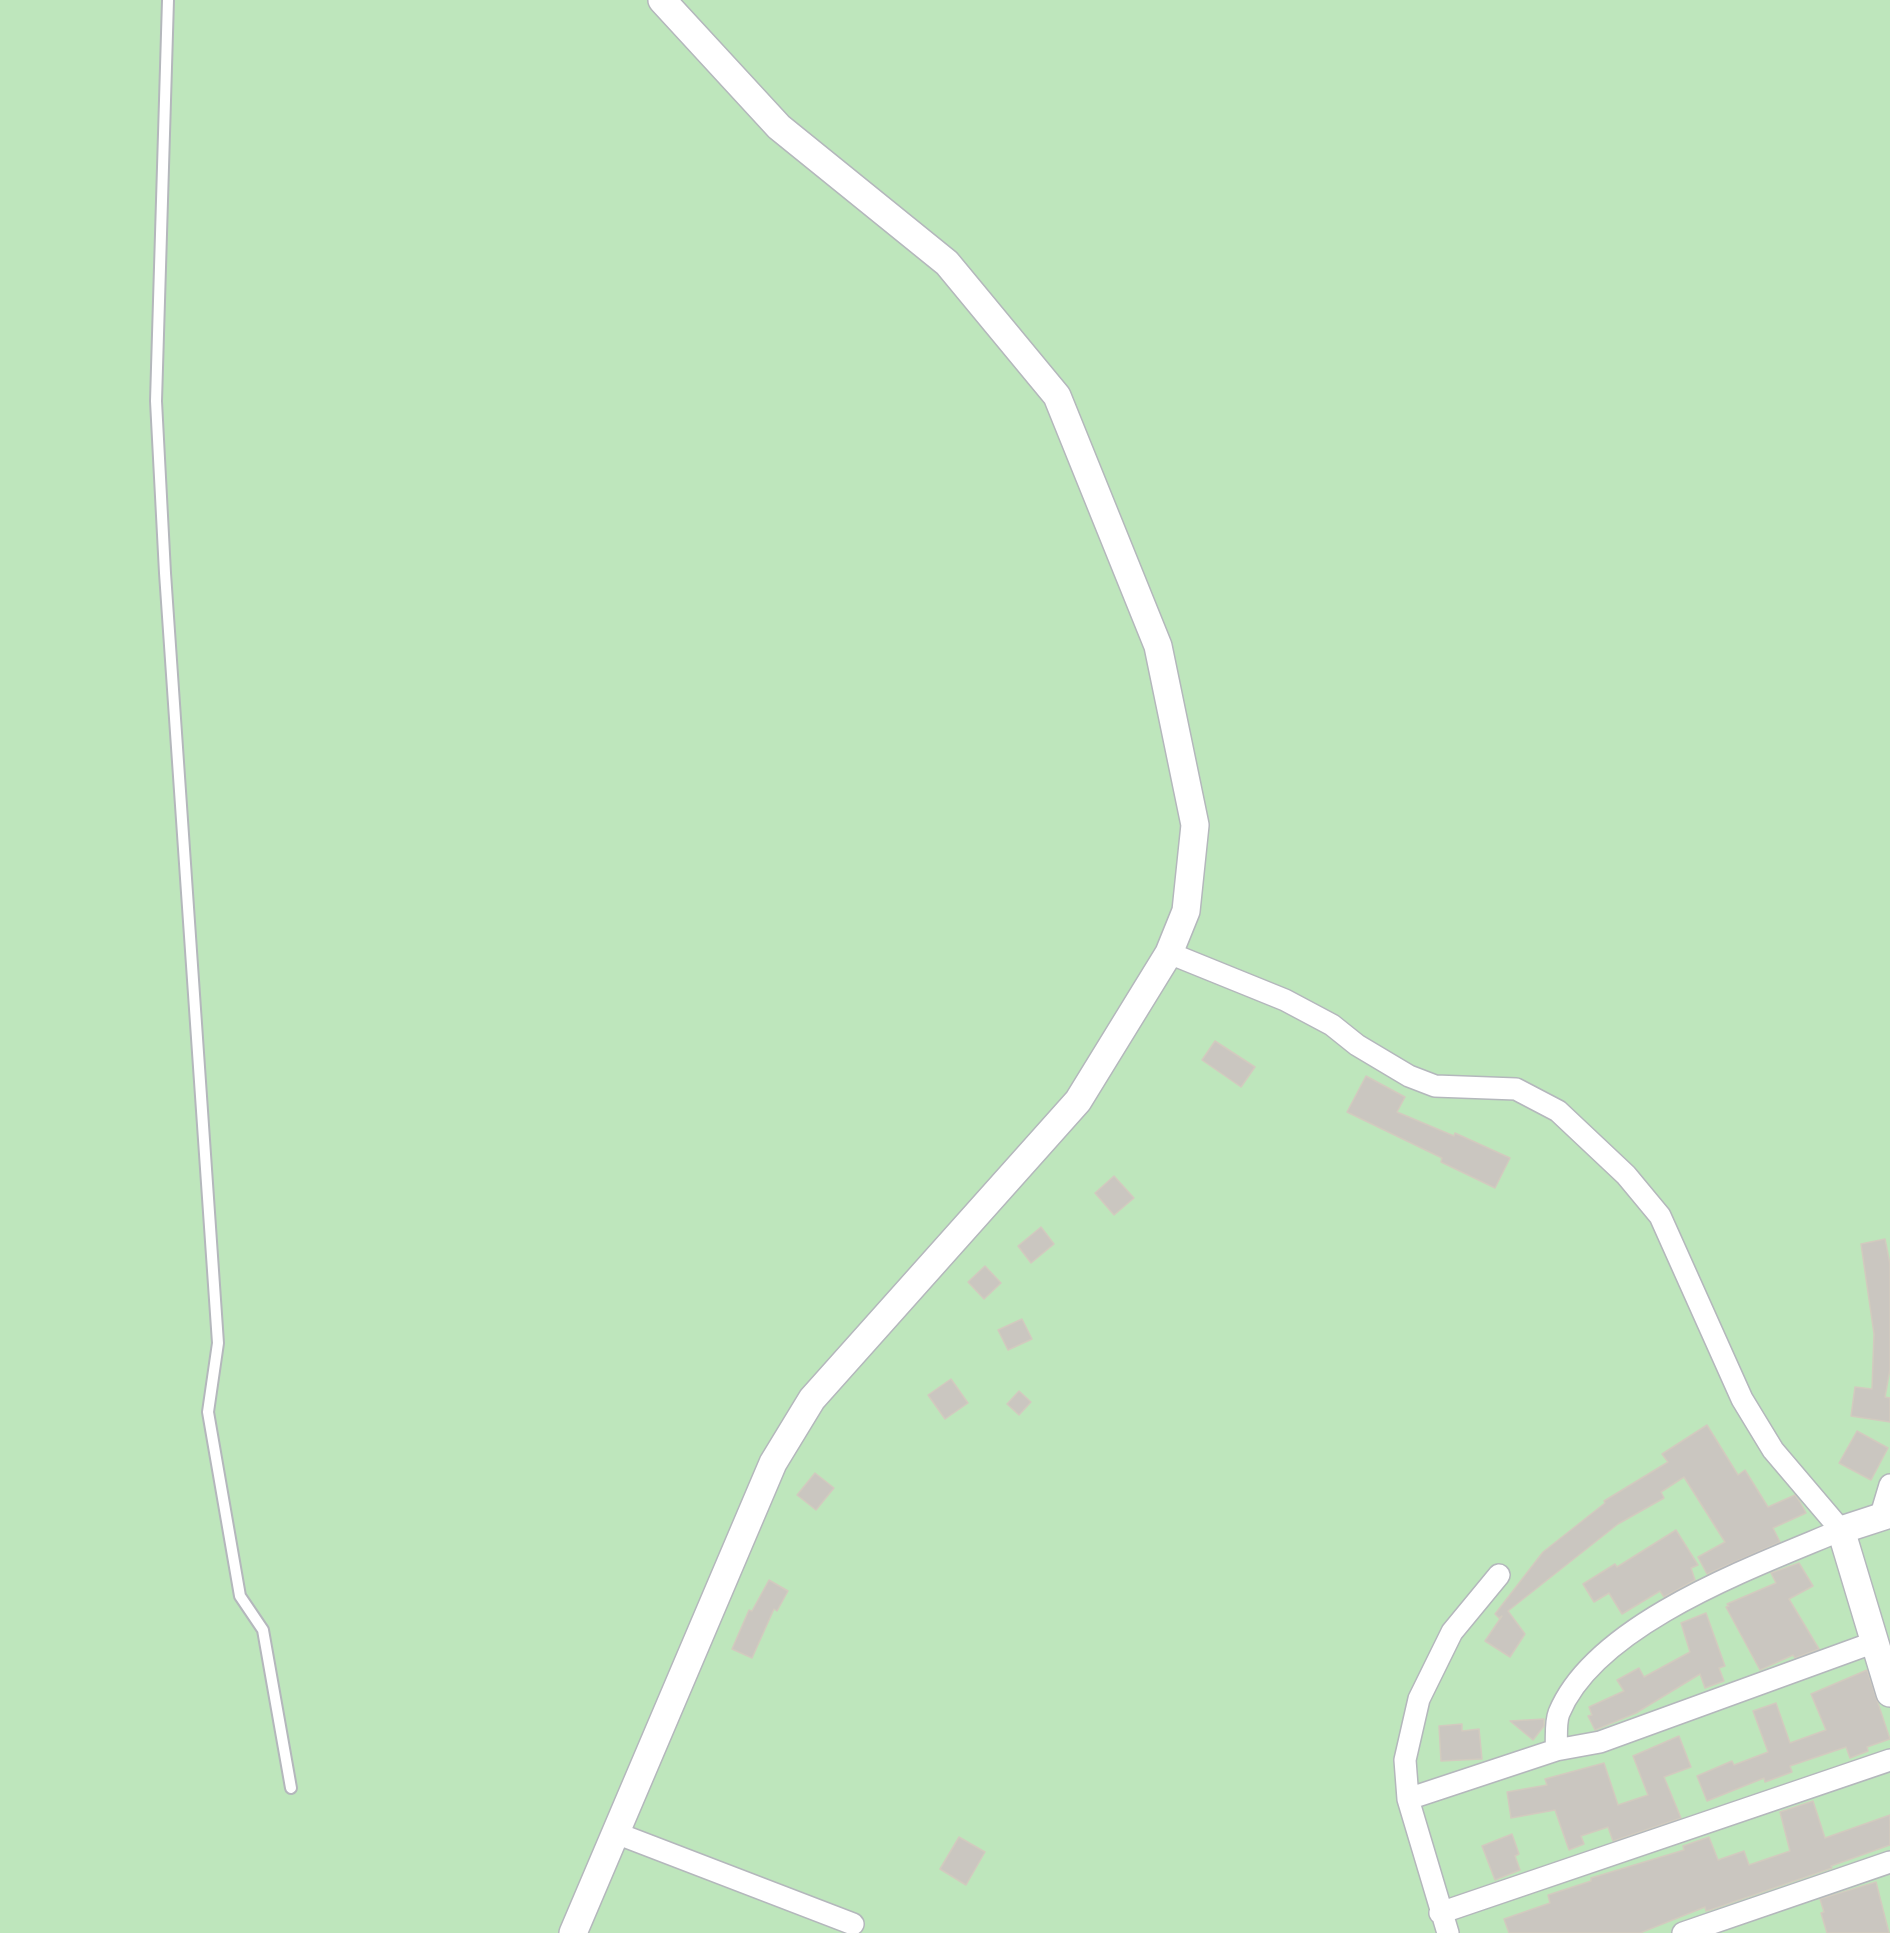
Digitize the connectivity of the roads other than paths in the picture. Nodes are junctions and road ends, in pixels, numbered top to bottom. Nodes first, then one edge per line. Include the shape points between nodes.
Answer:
1 (168, 0) edge
2 (662, 0) edge
3 (1169, 953) junction
4 (1890, 1485) edge
5 (1885, 1514) edge
6 (1841, 1530) junction
7 (1499, 1575) dead end
8 (1875, 1642) junction
9 (1890, 1693) edge
10 (1556, 1750) junction
11 (1890, 1760) edge
12 (291, 1788) dead end
13 (1408, 1799) junction
14 (615, 1833) junction
15 (1890, 1862) edge
16 (1440, 1913) junction
17 (853, 1924) dead end
18 (573, 1933) edge
19 (1448, 1933) edge
20 (1683, 1933) edge

1 - 12 lane via 156,401 218,1343 207,1412 240,1596 263,1630
2 - 3 street via 779,127 947,263 1057,396 1158,646 1192,813 1194,834 1186,911
3 - 6 street via 1295,1005 1409,1076 1435,1086 1516,1089 1558,1111 1626,1175 1660,1216 1742,1400 1773,1450
3 - 14 street via 1078,1101 812,1399 773,1463
4 - 5 street
5 - 6 street
6 - 8 street
6 - 10 street via 1736,1575 1628,1632 1581,1675 1558,1715
7 - 13 street via 1452,1632 1419,1700 1405,1760
8 - 9 street
8 - 10 street via 1600,1742
10 - 13 street
11 - 16 street
13 - 16 street
14 - 17 street
14 - 18 street
15 - 20 street
16 - 19 street

